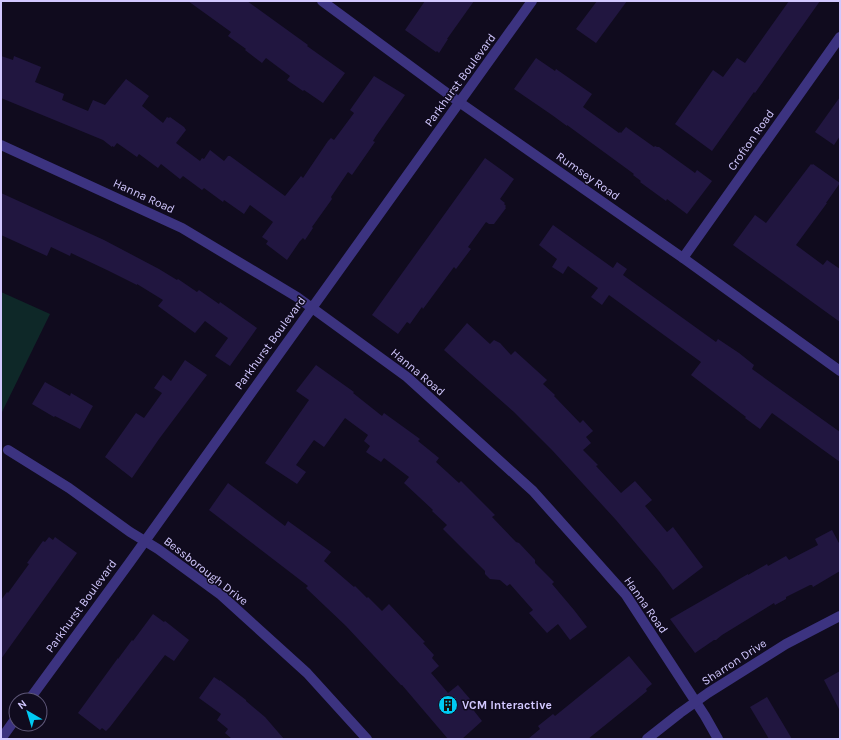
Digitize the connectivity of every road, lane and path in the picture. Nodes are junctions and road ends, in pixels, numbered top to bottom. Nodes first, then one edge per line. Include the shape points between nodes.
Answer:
1 (322, 1) edge
2 (532, 1) edge
3 (838, 44) edge
4 (459, 102) junction
5 (1, 145) edge
6 (683, 258) junction
7 (312, 307) junction
8 (840, 371) edge
9 (8, 450) dead end
10 (144, 541) junction
11 (840, 616) edge
12 (35, 692) edge
13 (696, 702) junction
14 (8, 729) edge
15 (1, 739) edge
16 (367, 739) edge
17 (647, 739) edge
18 (718, 739) edge

1 - 4 street, Rumsey Road
2 - 4 street, Parkhurst Boulevard
3 - 6 street, Crofton Road
4 - 6 street, Rumsey Road
4 - 7 street, Parkhurst Boulevard
5 - 7 street, Hanna Road via 182,228
6 - 8 street, Rumsey Road
7 - 10 street, Parkhurst Boulevard
7 - 13 street, Hanna Road via 408,378 533,491 626,595
9 - 10 street, Bessborough Drive via 69,488
10 - 12 street, Parkhurst Boulevard
10 - 16 street, Bessborough Drive via 226,600 307,673
11 - 13 street, Sharron Drive via 786,644
13 - 17 street, Sharron Drive
13 - 18 street, Hanna Road
14 - 15 street

